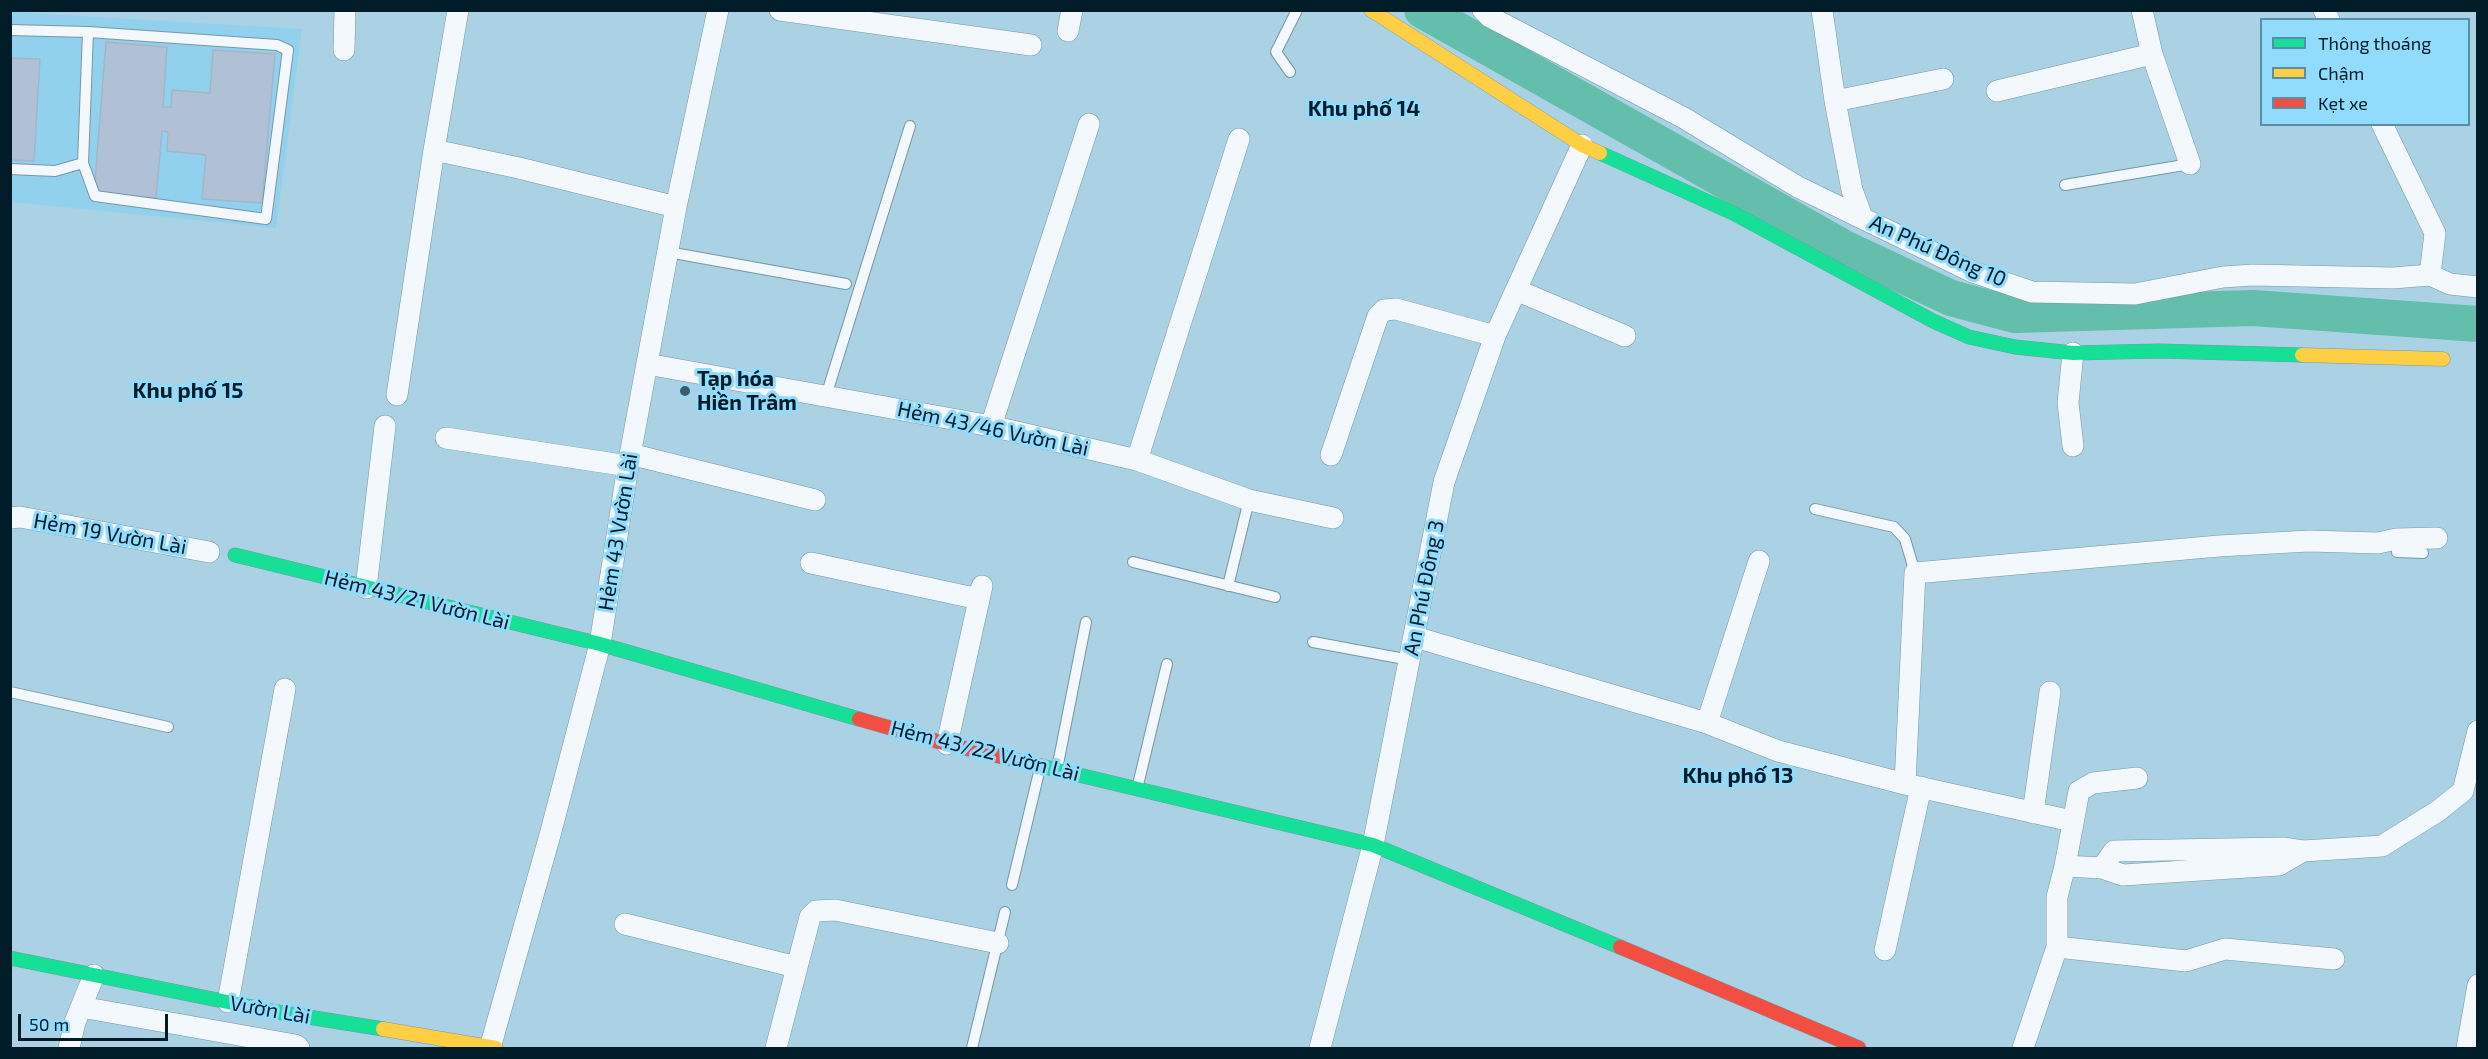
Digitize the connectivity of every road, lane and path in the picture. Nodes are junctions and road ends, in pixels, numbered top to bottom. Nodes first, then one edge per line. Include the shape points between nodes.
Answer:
1 (345, 10) edge
2 (458, 10) edge
3 (718, 10) edge
4 (780, 10) edge
5 (1297, 10) edge
6 (1371, 10) edge
7 (1483, 10) edge
8 (1822, 10) edge
9 (2142, 10) edge
10 (10, 30) edge
11 (88, 32) junction
12 (1031, 45) dead end
13 (344, 50) dead end
14 (2152, 54) junction
15 (1290, 72) dead end
16 (1943, 79) dead end
17 (1997, 92) dead end
18 (1835, 101) junction
19 (1089, 124) dead end
20 (910, 126) dead end
21 (2383, 126) edge
22 (1239, 139) dead end
23 (1582, 145) junction
24 (434, 150) junction
25 (83, 164) junction
26 (2190, 164) joint
27 (10, 169) edge
28 (2065, 185) dead end
29 (676, 207) junction
30 (1862, 217) junction
31 (668, 252) junction
32 (2430, 275) junction
33 (846, 284) dead end
34 (2478, 287) edge
35 (1516, 290) junction
36 (1495, 336) junction
37 (1625, 336) dead end
38 (2073, 353) junction
39 (2443, 359) dead end
40 (647, 364) junction
41 (397, 395) dead end
42 (826, 396) junction
43 (385, 426) dead end
44 (991, 426) junction
45 (446, 438) dead end
46 (2073, 446) dead end
47 (1331, 455) dead end
48 (629, 460) junction
49 (1137, 460) junction
50 (815, 500) dead end
51 (1249, 500) junction
52 (1815, 508) dead end
53 (10, 518) edge
54 (1333, 518) dead end
55 (2430, 546) dead end
56 (209, 552) dead end
57 (235, 555) dead end
58 (1132, 561) dead end
59 (1759, 561) dead end
60 (811, 563) dead end
61 (1915, 573) junction
62 (1228, 586) junction
63 (366, 588) junction
64 (1275, 597) dead end
65 (1086, 622) dead end
66 (1415, 637) junction
67 (1313, 642) dead end
68 (600, 644) junction
69 (1410, 660) junction
70 (1167, 664) dead end
71 (285, 689) dead end
72 (10, 692) edge
73 (2050, 692) dead end
74 (1707, 723) junction
75 (168, 727) dead end
76 (2478, 731) edge
77 (947, 744) junction
78 (1041, 765) junction
79 (1057, 769) junction
80 (2138, 778) dead end
81 (1913, 786) junction
82 (1137, 789) junction
83 (2034, 813) junction
84 (2072, 822) junction
85 (1373, 845) junction
86 (2065, 866) junction
87 (1012, 885) dead end
88 (1005, 912) dead end
89 (625, 924) dead end
90 (998, 943) junction
91 (2057, 947) junction
92 (1885, 950) dead end
93 (10, 958) edge
94 (2334, 959) dead end
95 (796, 968) junction
96 (94, 975) junction
97 (2478, 985) edge
98 (228, 1002) junction
99 (81, 1007) junction
100 (69, 1048) edge
101 (299, 1048) edge
102 (492, 1048) edge
103 (776, 1048) edge
104 (972, 1048) edge
105 (1320, 1048) edge
106 (1859, 1048) edge
107 (2023, 1048) edge
108 (2468, 1048) edge

1 - 13 street
2 - 24 street
3 - 29 street, Hẻm 43 Vườn Lài
4 - 12 street
5 - 15 lane via 1276,52
6 - 23 street
7 - 30 street, An Phú Đông 10 via 1684,118 1798,187
8 - 18 street
9 - 14 street
10 - 11 lane
11 - 25 lane
11 - 25 lane via 277,45 288,50 266,219 95,196
14 - 17 street
14 - 26 street
16 - 18 street
18 - 30 street via 1852,190
19 - 44 street
20 - 42 lane
21 - 32 street via 2435,233
22 - 49 street
23 - 35 street, An Phú Đông 3
23 - 38 street via 1733,213 1969,337
24 - 29 street
24 - 41 street
25 - 27 lane via 56,171
26 - 28 lane
29 - 31 street, Hẻm 43 Vườn Lài
30 - 32 street, An Phú Đông 10 via 1973,272 2032,292 2135,294 2253,275
31 - 33 lane
31 - 40 street, Hẻm 43 Vườn Lài
32 - 34 street, An Phú Đông 10 via 2450,284
35 - 36 street, An Phú Đông 3
35 - 37 street
36 - 47 street via 1396,309 1384,310 1378,316
36 - 66 street, An Phú Đông 3 via 1444,482
38 - 39 street via 2159,351
38 - 46 street via 2068,403
40 - 42 street, Hẻm 43/46 Vườn Lài
40 - 48 street, Hẻm 43 Vườn Lài
42 - 44 street, Hẻm 43/46 Vườn Lài
43 - 63 street
44 - 49 street, Hẻm 43/46 Vườn Lài
45 - 48 street
48 - 50 street
48 - 68 street, Hẻm 43 Vườn Lài
49 - 51 street, Hẻm 43/46 Vườn Lài
51 - 54 street, Hẻm 43/46 Vườn Lài
51 - 62 lane
52 - 61 lane via 1894,527 1905,540
53 - 56 street, Hẻm 19 Vườn Lài
55 - 61 street via 2396,539 2378,543 2309,541
57 - 63 street, Hẻm 43/21 Vườn Lài
58 - 62 lane
59 - 74 street
60 - 77 street via 981,593
61 - 81 street
62 - 64 lane
63 - 68 street, Hẻm 43/21 Vườn Lài
65 - 79 lane
66 - 69 street, An Phú Đông 3
66 - 74 street
67 - 69 lane
68 - 77 street, Hẻm 43/22 Vườn Lài
68 - 102 street, Hẻm 43 Vườn Lài
69 - 85 street, An Phú Đông 3
70 - 82 lane
71 - 98 street
72 - 75 lane
73 - 83 street
74 - 81 street via 1778,751
76 - 86 street via 2463,791 2382,846 2303,851 2279,865 2123,875 2102,868
77 - 78 street, Hẻm 43/22 Vườn Lài
78 - 79 street, Hẻm 43/22 Vườn Lài
78 - 87 lane
79 - 82 street, Hẻm 43/22 Vườn Lài
80 - 84 street via 2085,786 2076,798
81 - 83 street
81 - 92 street
82 - 85 street, Hẻm 43/22 Vườn Lài
83 - 84 street
84 - 86 street
85 - 105 street, An Phú Đông 3
85 - 106 street, Hẻm 43/22 Vườn Lài
86 - 91 street via 2057,897
88 - 90 lane
89 - 95 street
90 - 95 street via 823,909 810,917
90 - 104 lane
91 - 94 street via 2186,961 2225,949
91 - 107 street
93 - 96 street, Vườn Lài
95 - 103 street
96 - 98 street, Vườn Lài
96 - 99 street
97 - 108 street
98 - 102 street, Vườn Lài
99 - 100 street
99 - 101 street

